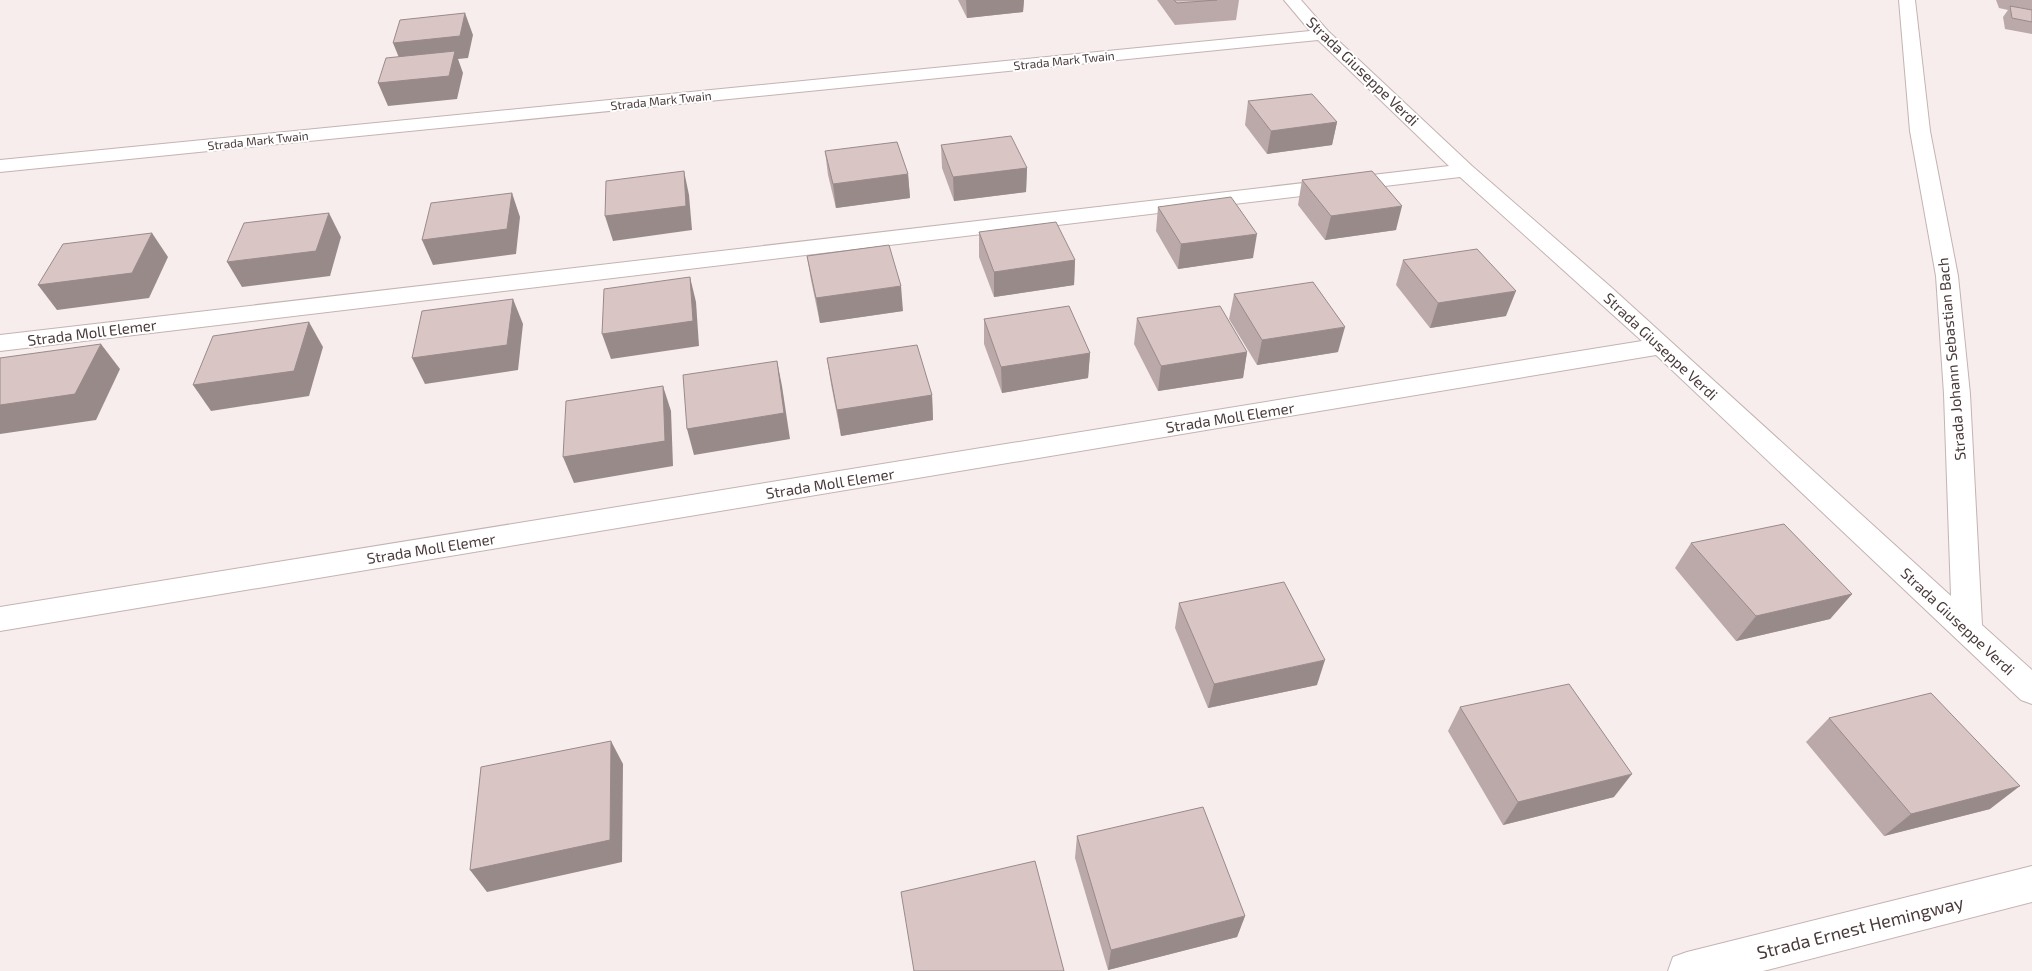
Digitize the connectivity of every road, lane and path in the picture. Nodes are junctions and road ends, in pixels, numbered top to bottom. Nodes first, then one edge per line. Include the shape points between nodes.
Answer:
1 (1292, 0) edge
2 (1907, 0) edge
3 (1322, 35) junction
4 (0, 166) edge
5 (1465, 170) junction
6 (0, 343) edge
7 (1661, 346) junction
8 (0, 619) edge
9 (1967, 630) junction
10 (2032, 690) edge
11 (2032, 884) edge
12 (1687, 971) edge

1 - 3 street, Strada Giuseppe Verdi
2 - 9 street, Strada Johann Sebastian Bach via 1920,131 1946,276 1957,394
3 - 4 street, Strada Mark Twain
3 - 5 street, Strada Giuseppe Verdi
5 - 6 street, Strada Moll Elemer
5 - 7 street, Strada Giuseppe Verdi
7 - 8 street, Strada Moll Elemer
7 - 9 street, Strada Giuseppe Verdi
9 - 10 street, Strada Giuseppe Verdi
11 - 12 street, Strada Ernest Hemingway

